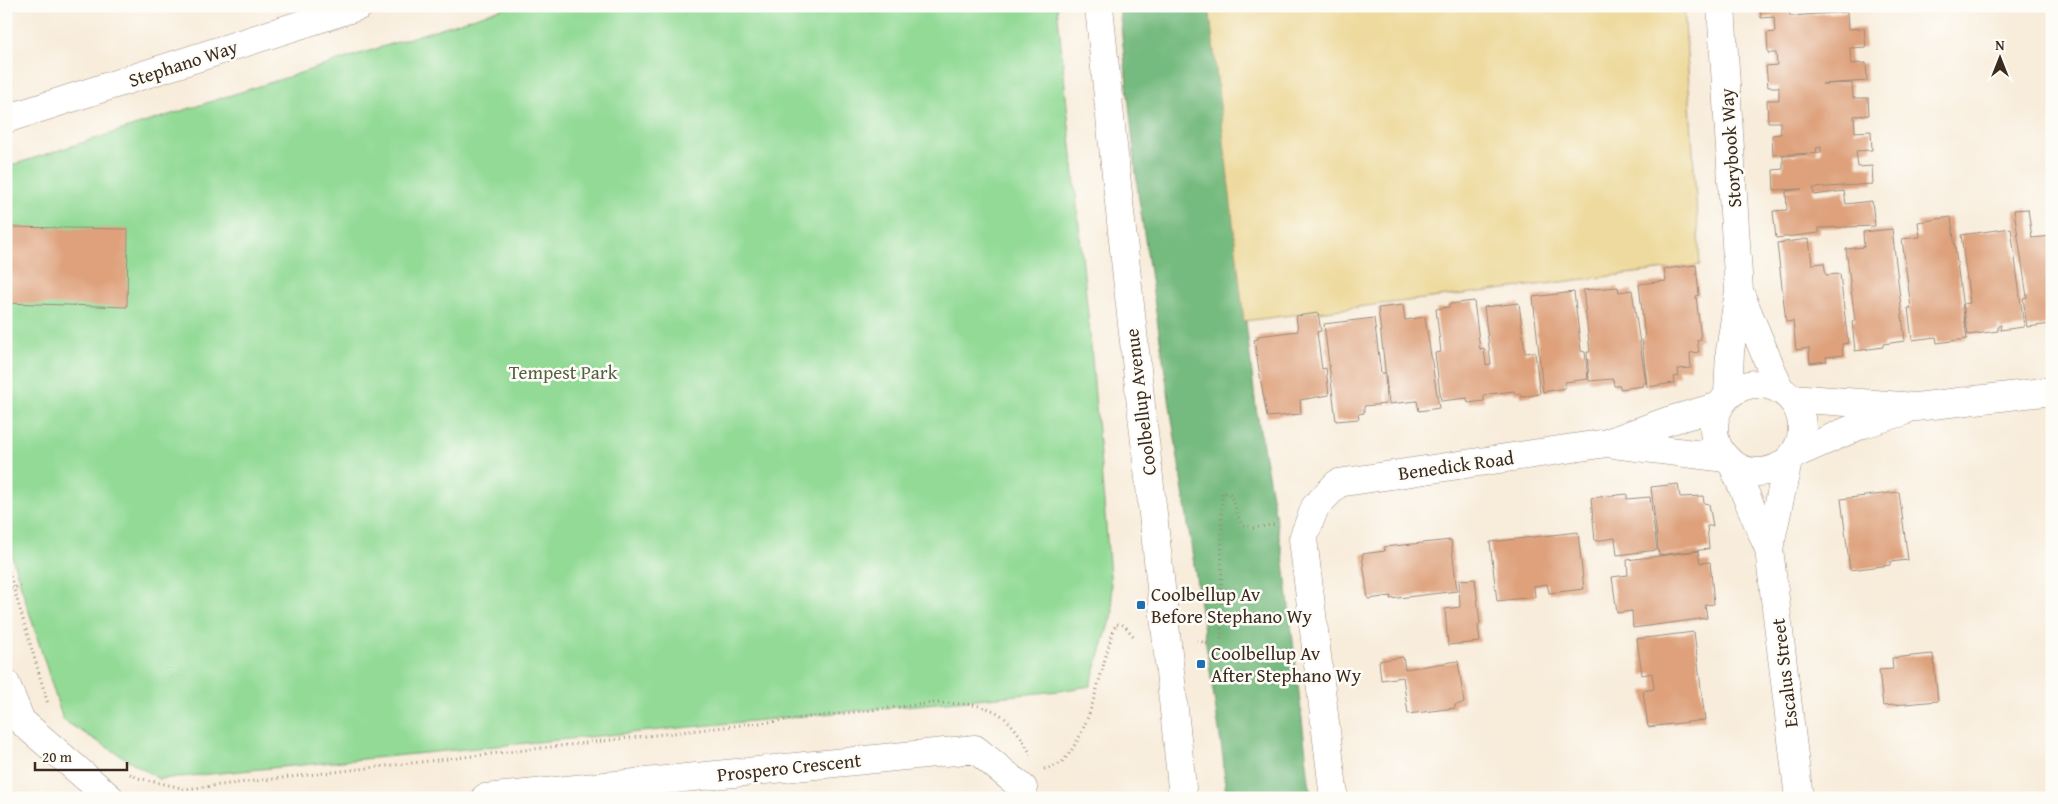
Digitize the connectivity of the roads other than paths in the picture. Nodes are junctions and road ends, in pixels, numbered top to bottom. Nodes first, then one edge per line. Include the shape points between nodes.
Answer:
1 (359, 6) edge
2 (1099, 6) edge
3 (1721, 6) edge
4 (6, 119) edge
5 (1739, 290) junction
6 (2052, 391) edge
7 (1786, 394) junction
8 (1724, 401) junction
9 (1916, 408) junction
10 (1606, 443) junction
11 (1790, 458) junction
12 (1729, 460) junction
13 (1769, 549) junction
14 (6, 684) edge
15 (110, 798) edge
16 (484, 798) edge
17 (1024, 798) edge
18 (1183, 798) edge
19 (1334, 798) edge
20 (1799, 798) edge

1 - 4 street, Stephano Way
2 - 18 street, Coolbellup Avenue
3 - 5 street, Storybook Way
5 - 7 street
5 - 8 street
6 - 9 street
7 - 8 street via 1767,384 1754,384 1740,388
7 - 9 street
7 - 11 street via 1798,408 1802,432
8 - 10 street
8 - 12 street via 1715,419 1714,433 1718,446
9 - 11 street via 1862,424
10 - 12 street
10 - 19 street, Benedick Road via 1338,482 1315,507 1303,539
11 - 12 street via 1775,469 1760,472 1745,470
11 - 13 street
12 - 13 street
13 - 20 street, Escalus Street
14 - 15 street via 21,722
16 - 17 street, Prospero Crescent via 975,748 1023,788

